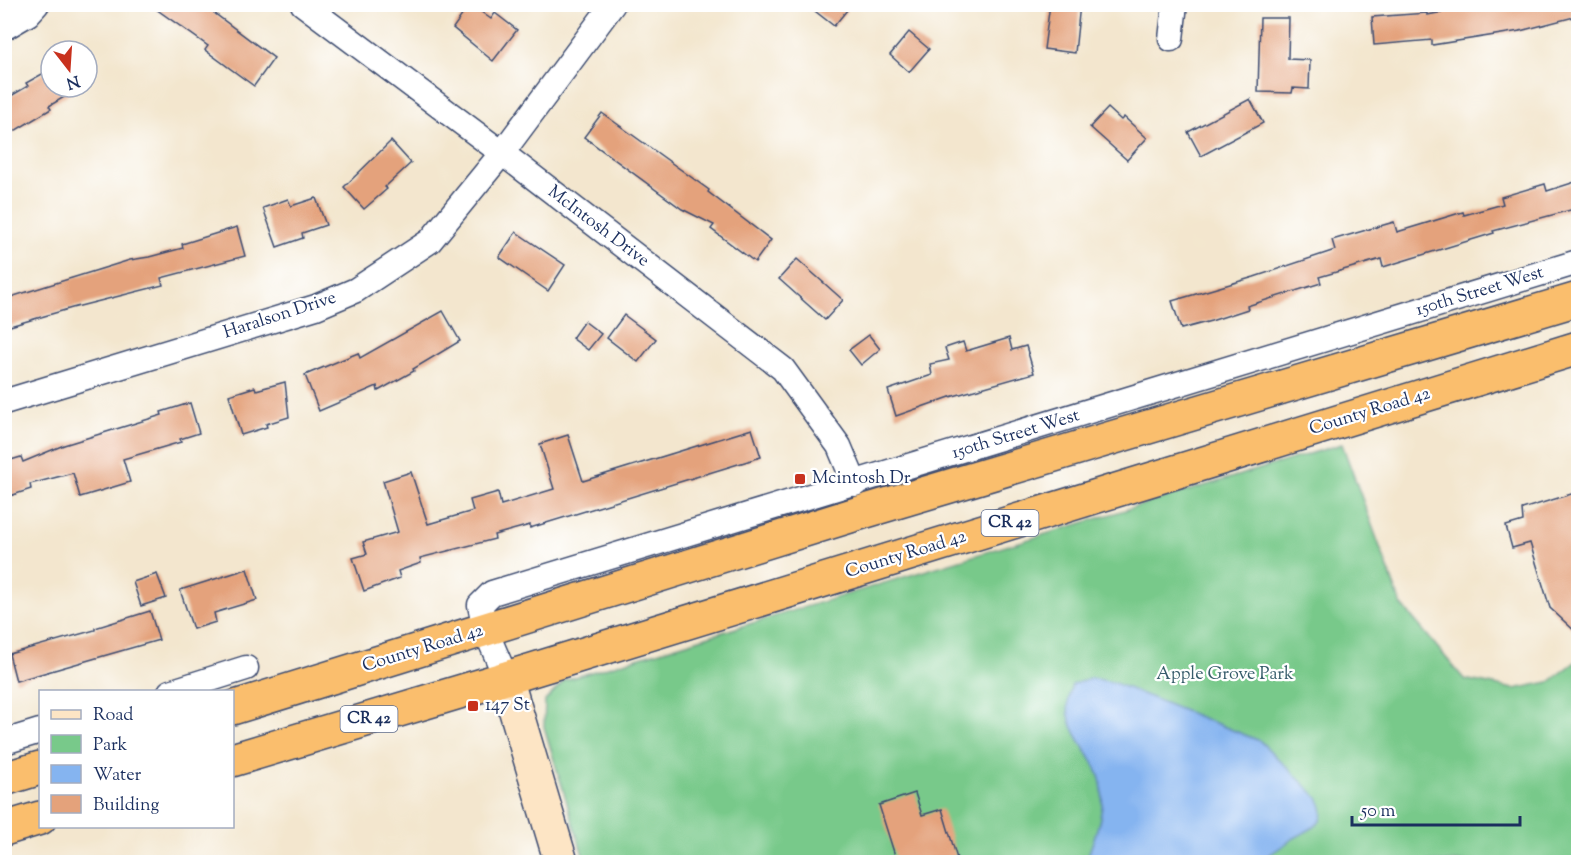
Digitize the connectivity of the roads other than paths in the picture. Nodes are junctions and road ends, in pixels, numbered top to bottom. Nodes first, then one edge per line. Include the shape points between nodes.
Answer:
1 (37, 4) edge
2 (303, 4) edge
3 (613, 4) edge
4 (1175, 4) edge
5 (4, 28) edge
6 (1171, 39) dead end
7 (502, 153) junction
8 (1578, 262) edge
9 (1578, 299) edge
10 (1578, 348) edge
11 (4, 402) edge
12 (855, 484) junction
13 (485, 630) junction
14 (246, 668) dead end
15 (506, 678) junction
16 (176, 690) edge
17 (234, 707) edge
18 (39, 731) edge
19 (4, 742) edge
20 (234, 759) edge
21 (39, 768) edge
22 (4, 779) edge
23 (39, 818) edge
24 (4, 829) edge
25 (561, 862) edge

1 - 5 street
2 - 7 street, McIntosh Drive
3 - 7 street, Haralson Drive
4 - 6 street
7 - 11 street, Haralson Drive via 430,241 356,290 316,308
7 - 12 street, McIntosh Drive via 783,369 839,446
8 - 12 street, 150th Street West
9 - 13 highway, County Road 42 via 866,511
10 - 15 highway, County Road 42 / CR 42
12 - 13 street, 150th Street West via 492,593 480,605
13 - 15 street
13 - 17 highway, County Road 42
14 - 16 street
15 - 20 highway, County Road 42 / CR 42
15 - 25 street
18 - 19 street
21 - 22 highway
23 - 24 highway

